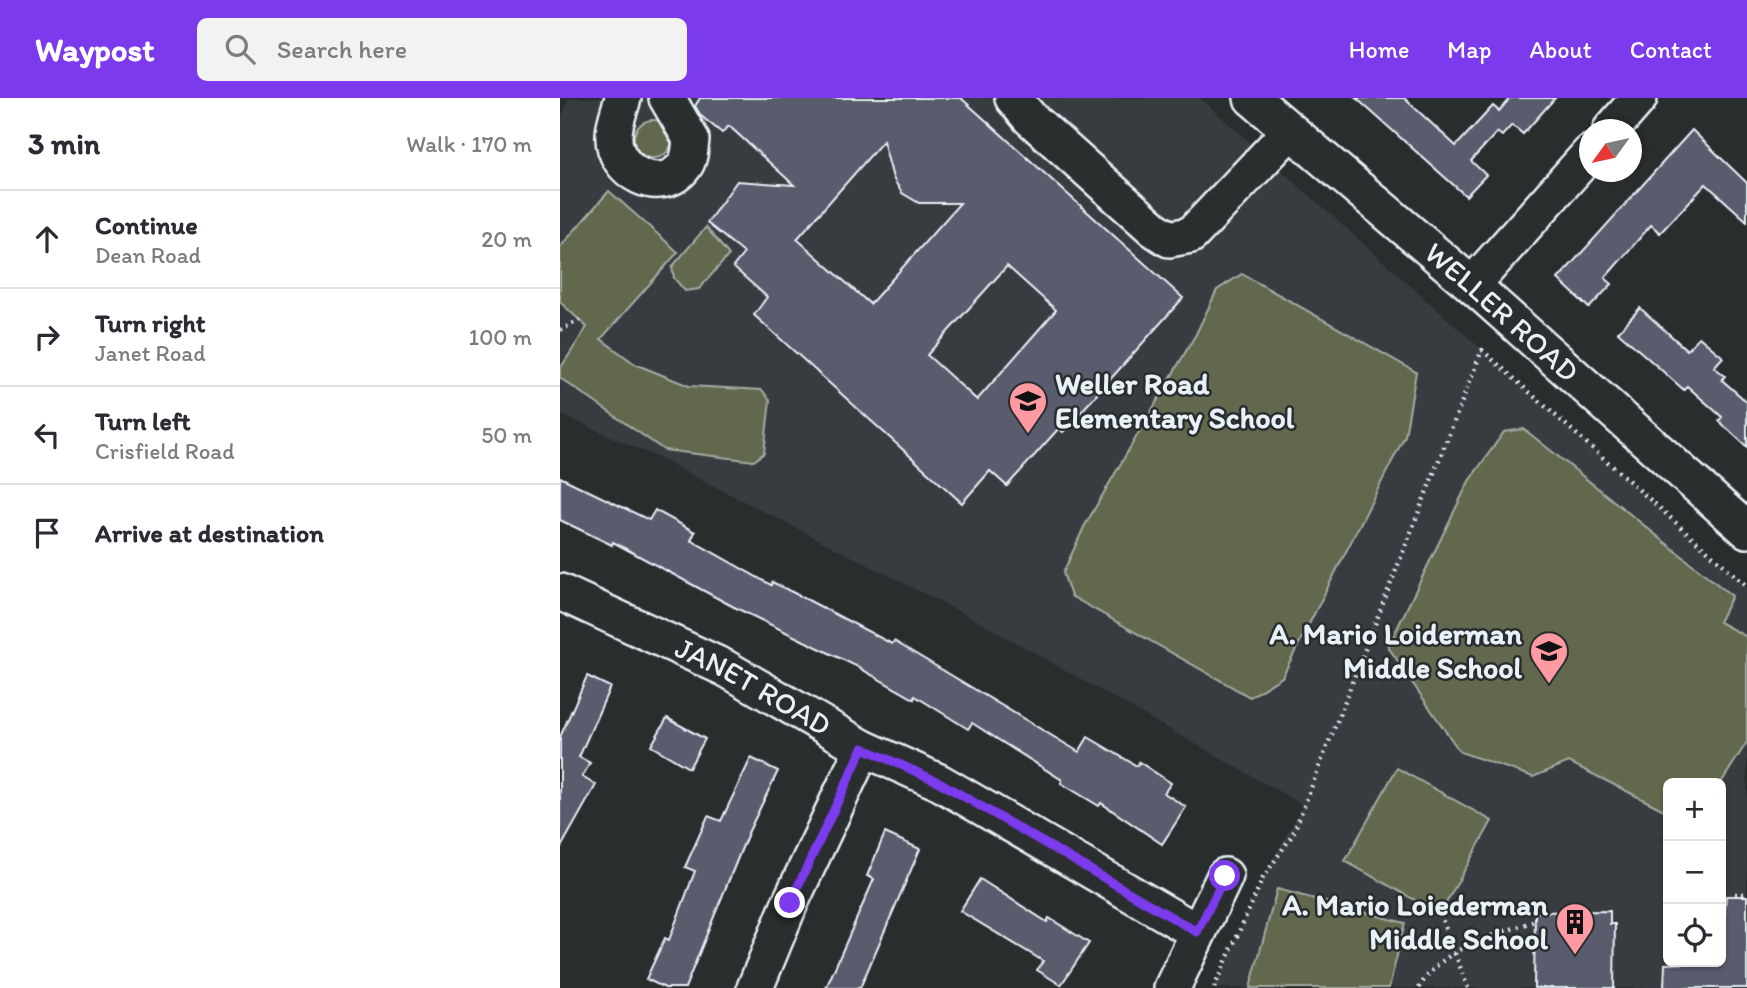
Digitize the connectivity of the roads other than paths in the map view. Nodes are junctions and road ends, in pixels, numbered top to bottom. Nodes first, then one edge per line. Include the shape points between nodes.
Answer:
1 (623, 98) edge
2 (667, 98) edge
3 (1013, 98) edge
4 (1252, 98) edge
5 (1639, 98) edge
6 (1621, 119) edge
7 (1290, 131) junction
8 (1579, 165) edge
9 (1472, 285) junction
10 (1747, 530) edge
11 (560, 592) edge
12 (863, 748) junction
13 (1225, 876) dead end
14 (1197, 932) junction
15 (755, 988) edge
16 (1172, 988) edge

1 - 2 street via 614,135 617,154 625,169 651,180 674,177 687,163 691,138
3 - 7 street via 1169,239 1191,235
4 - 7 street, WELLER ROAD
5 - 6 street
7 - 9 street, WELLER ROAD
8 - 9 street
9 - 10 street, WELLER ROAD
11 - 12 street, JANET ROAD via 725,668
12 - 14 street, JANET ROAD via 939,782
12 - 15 street
13 - 14 street
14 - 16 street

